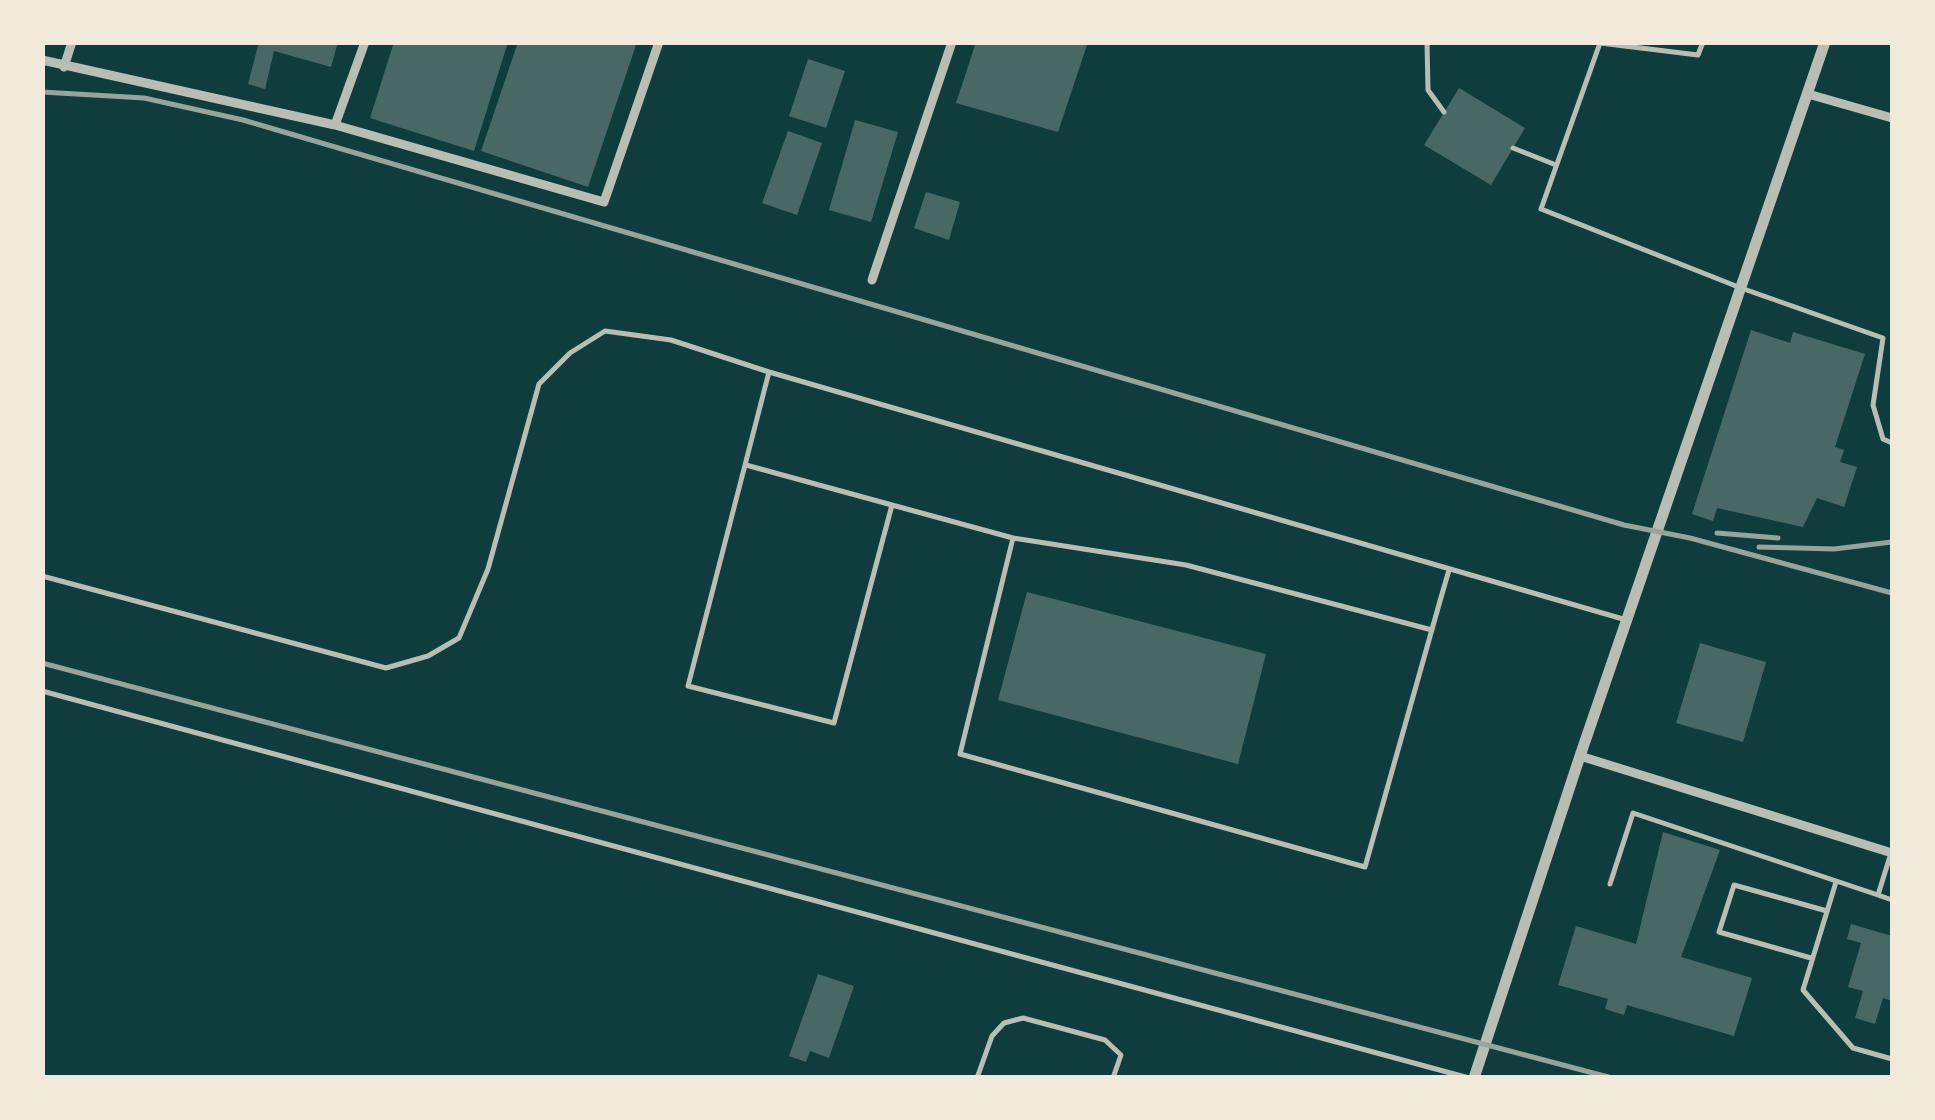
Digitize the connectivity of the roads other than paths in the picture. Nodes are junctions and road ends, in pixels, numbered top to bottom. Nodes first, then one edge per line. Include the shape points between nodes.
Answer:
1 (72, 42) edge
2 (365, 42) edge
3 (658, 42) edge
4 (952, 42) edge
5 (1427, 42) edge
6 (1703, 42) edge
7 (1825, 42) edge
8 (1598, 43) edge
9 (42, 60) edge
10 (64, 67) junction
11 (1808, 94) junction
12 (1444, 112) dead end
13 (1892, 118) edge
14 (335, 125) junction
15 (1513, 148) dead end
16 (1556, 165) junction
17 (872, 280) dead end
18 (1741, 288) junction
19 (770, 372) junction
20 (1892, 443) edge
21 (745, 465) junction
22 (892, 505) junction
23 (1013, 538) junction
24 (1449, 570) junction
25 (42, 576) edge
26 (1626, 620) junction
27 (1432, 630) junction
28 (42, 692) edge
29 (1580, 756) junction
30 (1892, 853) edge
31 (1836, 882) junction
32 (1610, 884) dead end
33 (1878, 895) junction
34 (1892, 900) edge
35 (1826, 911) junction
36 (1811, 958) junction
37 (1892, 1059) edge
38 (977, 1078) edge
39 (1113, 1078) edge
40 (1472, 1078) edge

1 - 10 street
2 - 14 street
3 - 14 street via 604,202
4 - 17 street
5 - 12 lane via 1428,90
6 - 8 lane via 1698,55
7 - 11 street
8 - 16 lane
9 - 10 street
10 - 14 street
11 - 13 street
11 - 18 street
15 - 16 lane
16 - 18 lane via 1540,210
18 - 20 lane via 1883,338 1874,405 1883,439
18 - 26 street
19 - 21 lane
19 - 24 lane
19 - 25 lane via 671,340 605,331 570,353 539,384 488,569 459,638 386,668
21 - 22 lane
21 - 22 lane via 688,686 834,724
22 - 23 lane
23 - 27 lane via 1186,565
23 - 27 lane via 960,754 1366,867
24 - 26 lane
24 - 27 lane
26 - 29 street
28 - 40 lane
29 - 30 street
29 - 40 street
30 - 33 lane
31 - 32 lane via 1634,813
31 - 33 lane
31 - 35 lane
33 - 34 lane
35 - 36 lane
35 - 36 lane via 1734,885 1719,932
36 - 37 lane via 1802,990 1853,1048
38 - 39 lane via 992,1036 1004,1023 1023,1018 1105,1040 1120,1056

